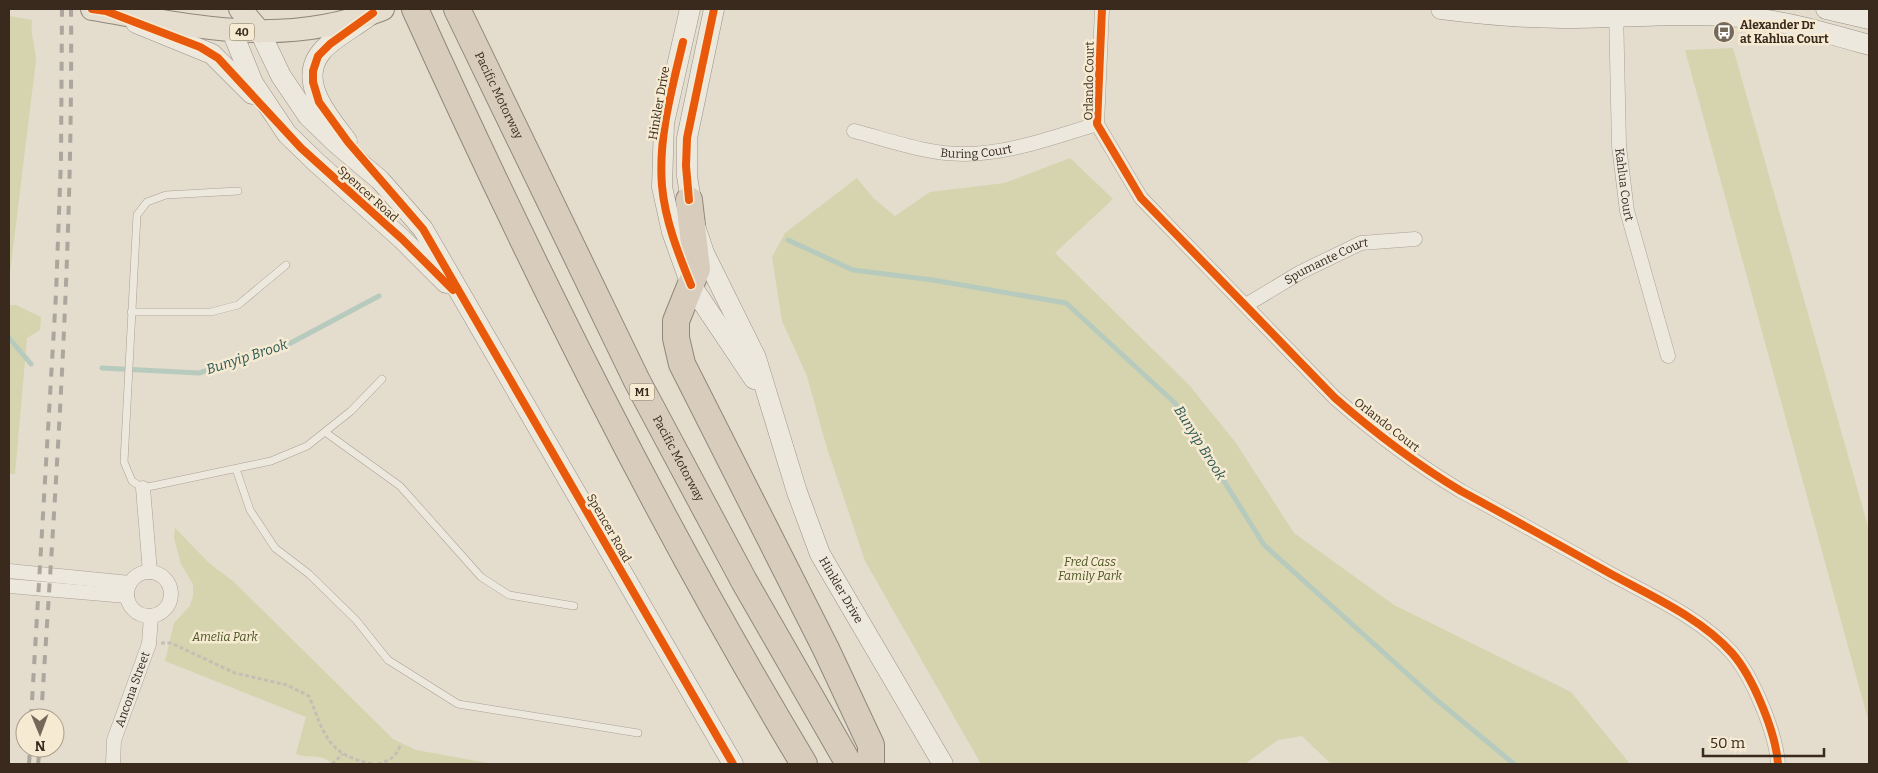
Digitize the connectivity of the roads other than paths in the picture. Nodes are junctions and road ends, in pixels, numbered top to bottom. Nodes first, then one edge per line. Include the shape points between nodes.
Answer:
1 (225, 9) edge
2 (240, 9) edge
3 (415, 9) edge
4 (457, 9) edge
5 (679, 9) edge
6 (690, 9) edge
7 (714, 9) edge
8 (1102, 9) edge
9 (1441, 9) edge
10 (1826, 9) edge
11 (100, 10) edge
12 (378, 11) edge
13 (1616, 13) edge
14 (1869, 19) edge
15 (232, 31) junction
16 (260, 32) junction
17 (683, 42) junction
18 (1869, 45) edge
19 (279, 123) junction
20 (1098, 124) junction
21 (854, 131) dead end
22 (380, 180) junction
23 (238, 191) dead end
24 (689, 200) junction
25 (1415, 240) dead end
26 (286, 265) dead end
27 (691, 285) junction
28 (465, 303) junction
29 (1246, 305) junction
30 (131, 312) junction
31 (1668, 356) dead end
32 (382, 379) dead end
33 (768, 402) junction
34 (325, 432) junction
35 (236, 469) junction
36 (143, 488) junction
37 (9, 571) edge
38 (150, 572) junction
39 (9, 586) edge
40 (128, 590) junction
41 (574, 606) dead end
42 (151, 616) junction
43 (638, 733) dead end
44 (113, 764) edge
45 (732, 764) edge
46 (804, 764) edge
47 (849, 764) edge
48 (871, 764) edge
49 (943, 764) edge
50 (1778, 764) edge

1 - 15 main road
2 - 16 main road
3 - 46 highway via 483,160 616,430 692,571
4 - 47 highway, Pacific Motorway / M1 via 637,381 744,581
5 - 17 street
6 - 17 street, Hinkler Drive
7 - 24 street, Hinkler Drive via 688,131
8 - 20 street, Orlando Court
9 - 13 street via 1522,17
10 - 14 street
11 - 15 main road, 40
11 - 19 street via 212,54
12 - 16 main road, 40 via 324,28
12 - 22 street via 321,52 314,66 313,82 319,102 334,124
13 - 18 street via 1742,17 1804,28
13 - 31 street, Kahlua Court via 1619,146 1627,211
15 - 16 main road, 40
15 - 19 street, Spencer Road via 250,76
16 - 22 street, Spencer Road via 281,76 308,116
17 - 27 street, Hinkler Drive via 664,123 662,173 668,218
19 - 28 street, Spencer Road via 301,148 402,239
20 - 21 street, Buring Court via 978,154 941,152
20 - 29 street, Orlando Court via 1141,198
22 - 28 street, Spencer Road via 423,229
23 - 30 lane via 166,194 147,202 137,215
24 - 27 highway via 697,269
24 - 33 street, Hinkler Drive via 704,253 752,348
25 - 29 street, Spumante Court via 1361,243 1301,272
26 - 30 lane via 238,305 211,312
27 - 33 street, Hinkler Drive
27 - 48 highway via 680,307 676,328 682,364 871,745
28 - 45 street, Spencer Road
29 - 50 street, Orlando Court via 1336,398 1408,457 1461,491 1680,612 1723,645 1733,654 1757,694 1777,750
30 - 36 lane via 124,462 132,481
32 - 34 lane
33 - 49 street, Hinkler Drive via 796,492 820,554
34 - 35 lane via 307,446 271,461
34 - 41 lane via 400,486 481,577 508,595
35 - 36 lane
35 - 43 lane via 250,510 274,548 309,574 356,620 388,660 458,704
36 - 38 street
37 - 40 street
38 - 40 street via 138,575
38 - 42 street via 164,577 171,590 169,604
39 - 40 street
40 - 42 street via 132,609
42 - 44 street, Ancona Street via 149,644 114,740

